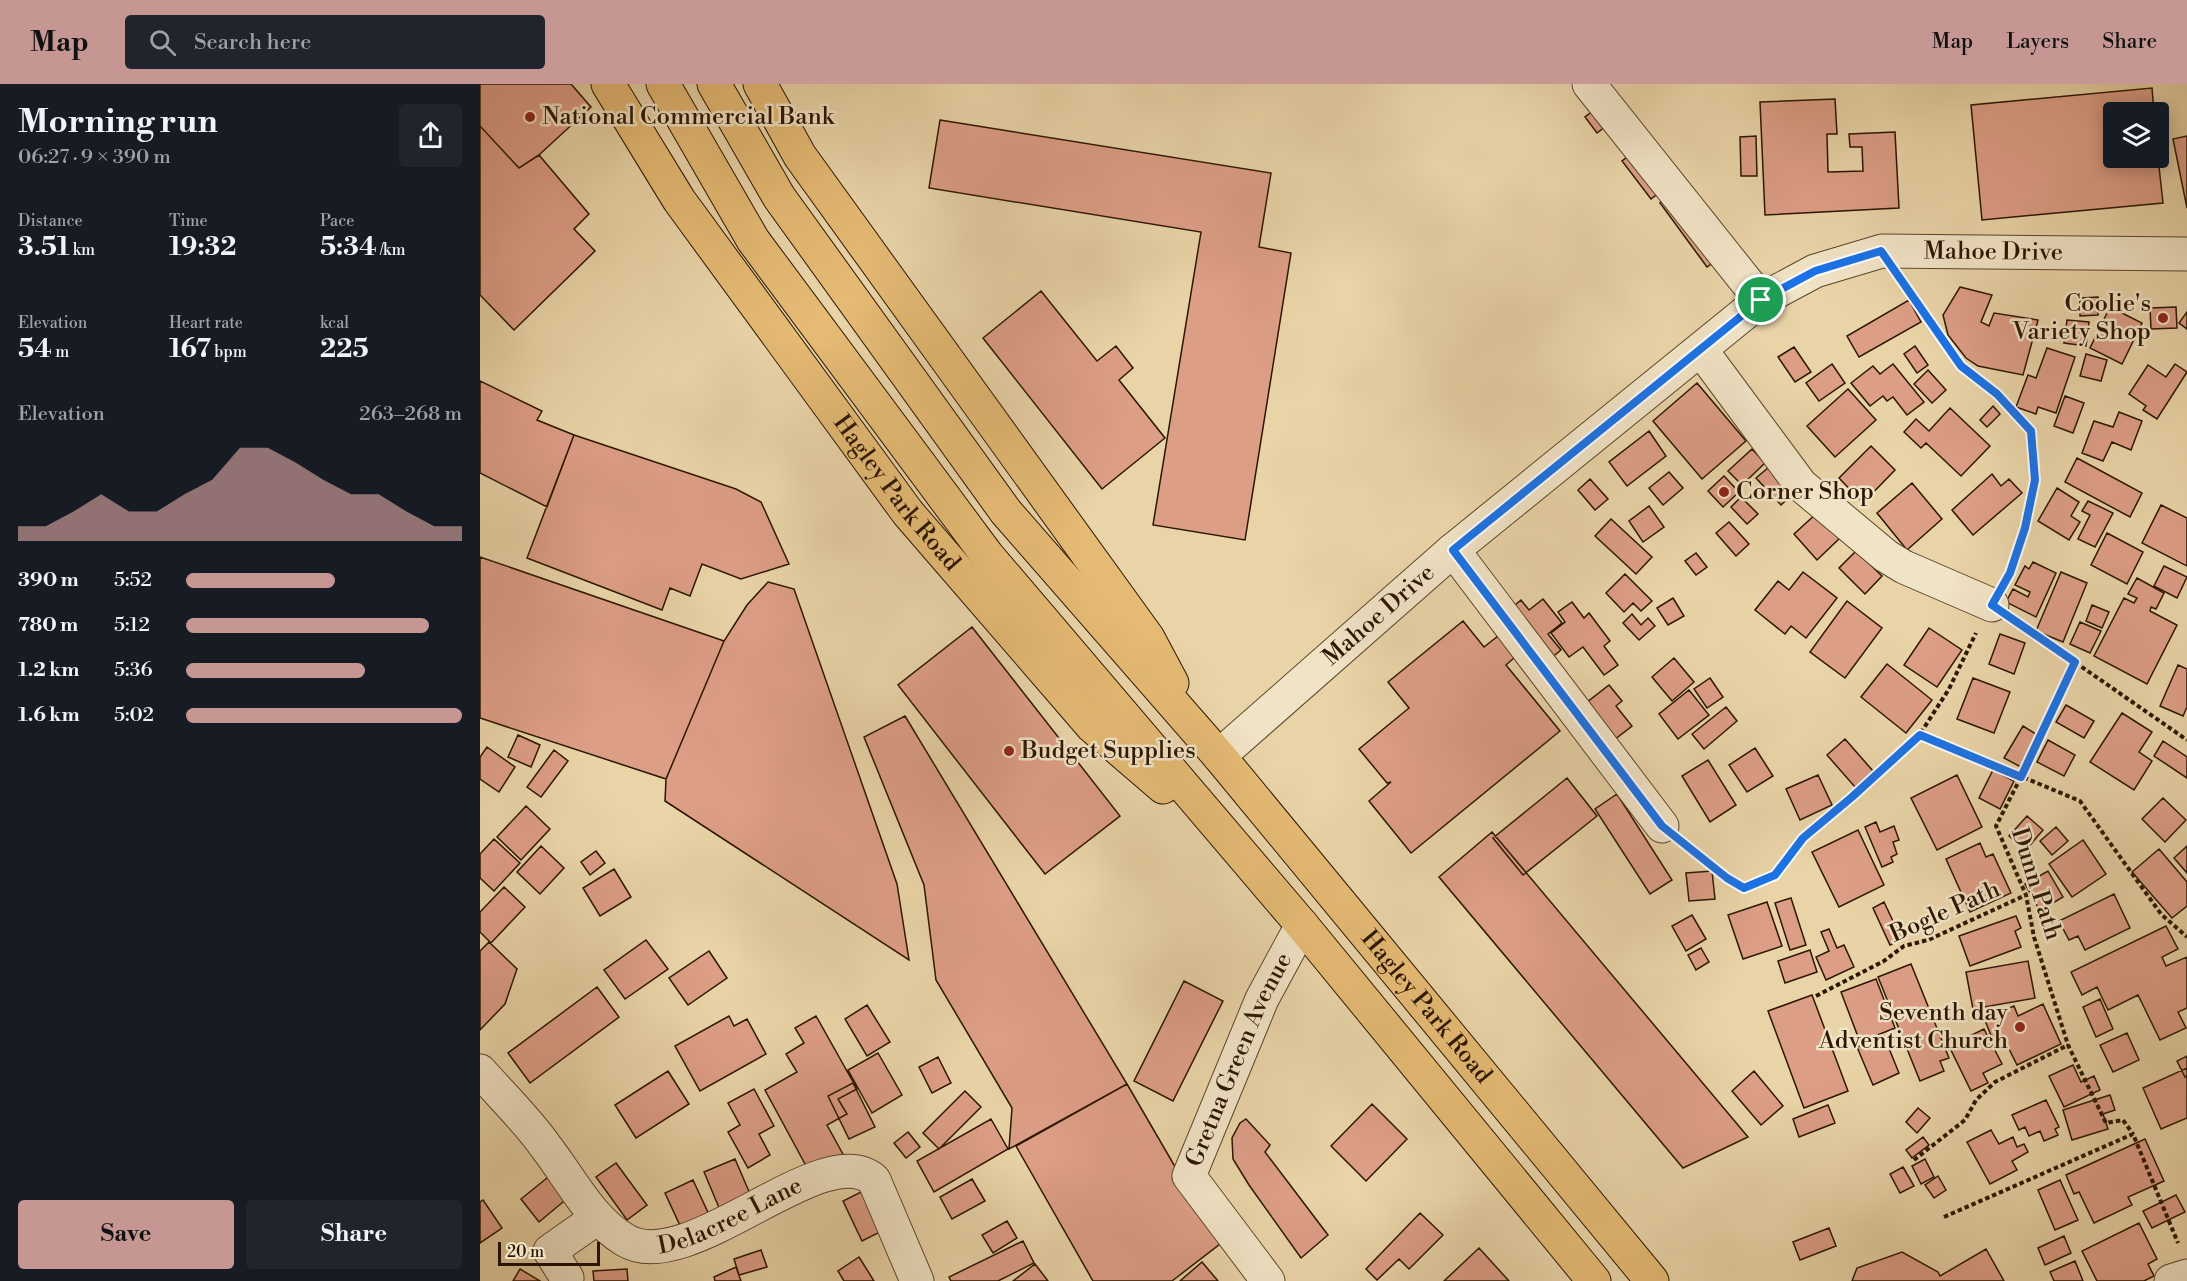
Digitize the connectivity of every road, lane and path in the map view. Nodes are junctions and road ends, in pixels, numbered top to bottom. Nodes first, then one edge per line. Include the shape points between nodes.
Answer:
1 (608, 84) edge
2 (663, 84) edge
3 (714, 84) edge
4 (760, 84) edge
5 (1589, 84) edge
6 (1881, 251) junction
7 (2187, 254) edge
8 (1761, 300) junction
9 (1701, 350) junction
10 (1453, 550) junction
11 (1992, 605) junction
12 (2075, 662) junction
13 (1920, 735) junction
14 (2187, 740) edge
15 (1209, 745) junction
16 (2021, 777) junction
17 (1662, 826) joint
18 (1242, 855) junction
19 (2026, 895) junction
20 (1302, 926) junction
21 (2187, 937) edge
22 (1816, 996) dead end
23 (2068, 1045) junction
24 (480, 1071) edge
25 (2133, 1134) junction
26 (1914, 1160) dead end
27 (1944, 1217) dead end
28 (597, 1218) junction
29 (2178, 1244) dead end
30 (2187, 1276) edge
31 (566, 1281) edge
32 (917, 1281) edge
33 (1268, 1281) edge
34 (1594, 1281) edge
35 (1652, 1281) edge
36 (2171, 1281) edge

1 - 18 main road, Hagley Park Road via 679,200 909,513 1092,726
2 - 18 main road, Hagley Park Road via 753,240 987,555
3 - 15 main road, Hagley Park Road via 779,197 1006,512
4 - 15 main road, Hagley Park Road via 800,156 1148,638
5 - 8 street
6 - 7 street, Mahoe Drive
6 - 8 street, Mahoe Drive via 1815,271
6 - 11 path via 1961,366 1997,394 2031,431 2035,480 2025,528 2010,573
8 - 9 street, Mahoe Drive
9 - 10 street, Mahoe Drive
9 - 11 street via 1802,485 1886,556
10 - 15 street, Mahoe Drive
10 - 17 street
11 - 12 path
11 - 13 path via 1949,689
12 - 14 path
12 - 16 path, Dunn Path
13 - 16 path
13 - 17 path via 1803,838 1775,875 1744,888
15 - 35 main road, Hagley Park Road
16 - 19 path, Dunn Path via 1996,826
16 - 21 path via 2080,801 2161,914
18 - 20 main road, Hagley Park Road
19 - 22 path, Bogle Path via 1928,940 1904,946 1884,961
19 - 23 path, Dunn Path via 2034,937
20 - 33 street, Gretna Green Avenue via 1262,999 1190,1176
20 - 34 main road, Hagley Park Road
23 - 25 path, Dunn Path via 2106,1124 2123,1120
23 - 26 path via 1995,1082 1976,1100 1965,1120
24 - 28 street, Delacree Lane via 545,1144
25 - 27 path
25 - 29 path
28 - 31 street via 550,1251
28 - 32 street, Delacree Lane via 626,1241 642,1247 668,1246 805,1183 835,1172 858,1171 874,1180
30 - 36 street

